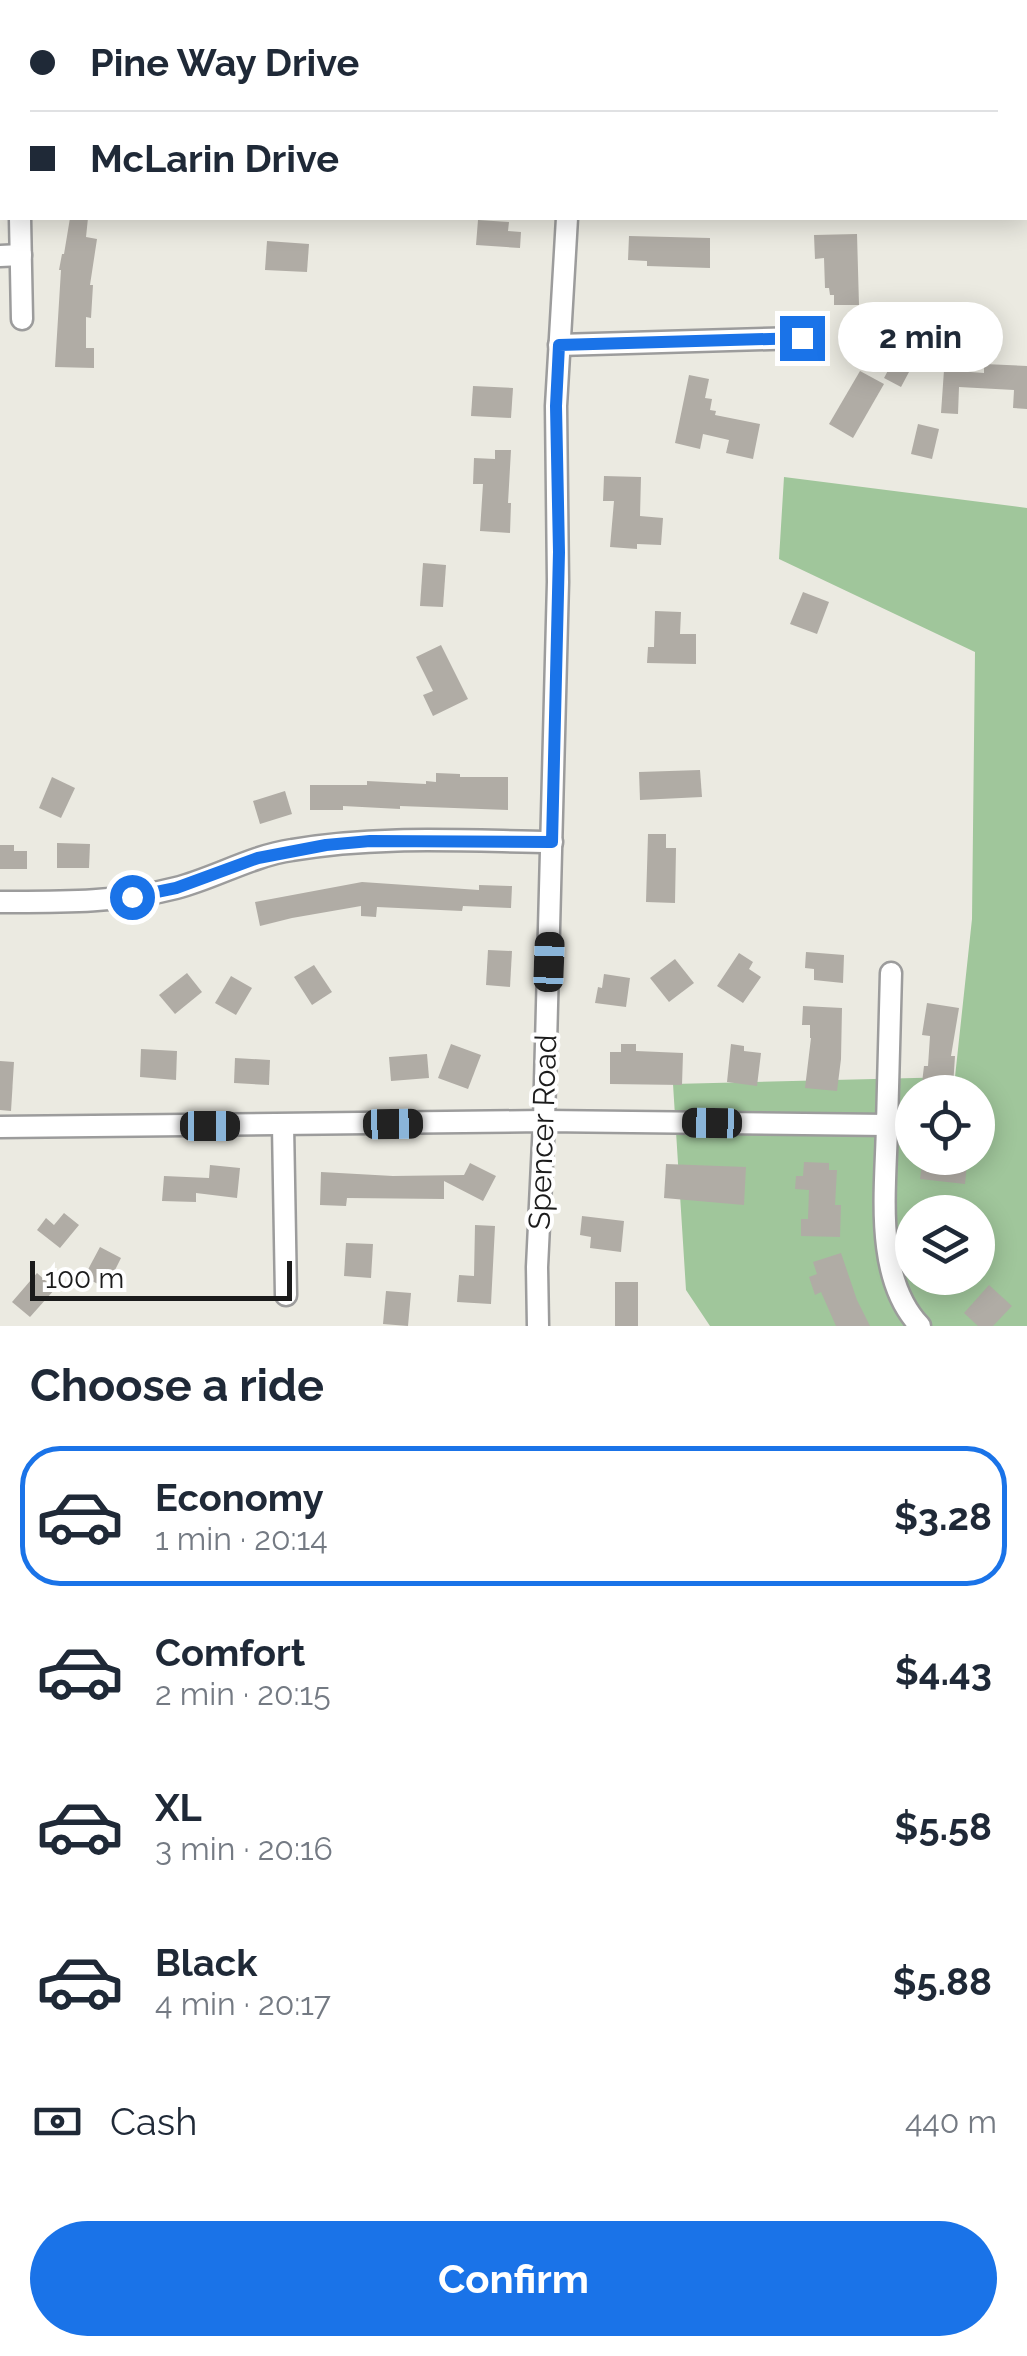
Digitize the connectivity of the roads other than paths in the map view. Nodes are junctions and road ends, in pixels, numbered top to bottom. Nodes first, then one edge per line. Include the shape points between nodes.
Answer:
1 (19, 220) edge
2 (567, 220) edge
3 (10, 256) edge
4 (22, 319) dead end
5 (802, 338) dead end
6 (559, 345) junction
7 (552, 842) junction
8 (0, 902) edge
9 (891, 972) dead end
10 (544, 1121) junction
11 (283, 1125) junction
12 (888, 1125) junction
13 (0, 1127) edge
14 (286, 1295) dead end
15 (538, 1326) edge
16 (920, 1326) edge

1 - 3 street
2 - 6 street, Spencer Road
3 - 4 street
5 - 6 street
6 - 7 street, Spencer Road
7 - 8 street via 326,845 258,858 132,897
7 - 10 street, Spencer Road
9 - 12 street
10 - 11 street
10 - 12 street
10 - 15 street, Spencer Road
11 - 13 street
11 - 14 street
12 - 16 street via 885,1240 896,1284

